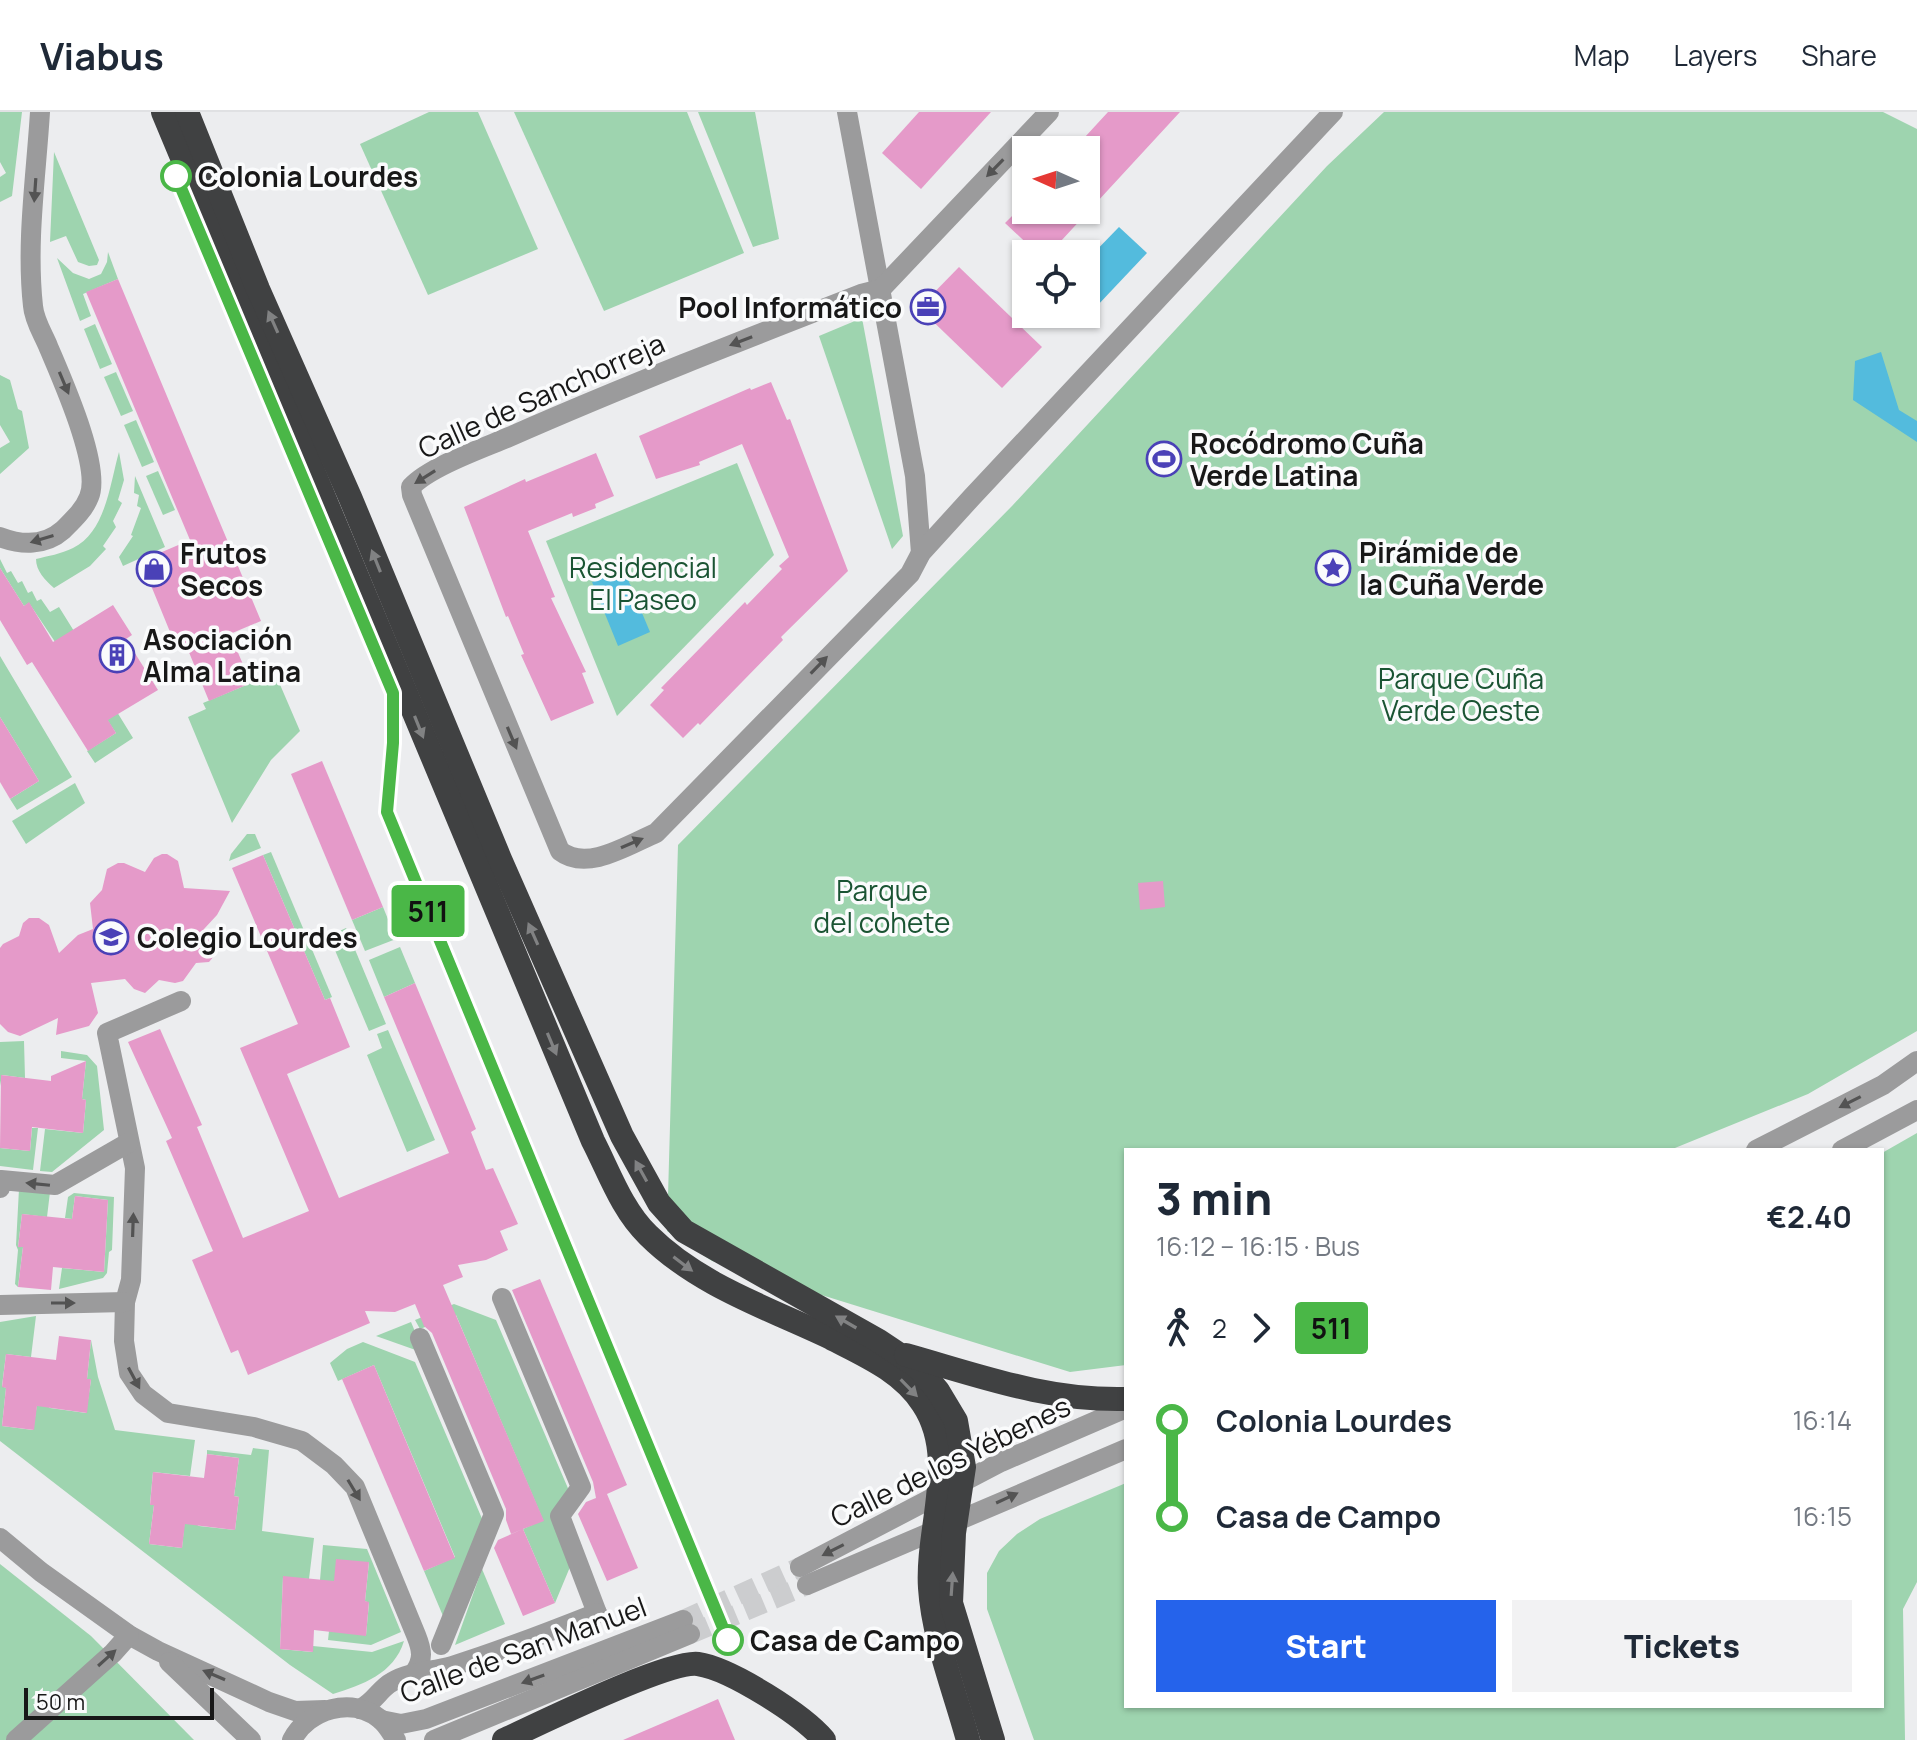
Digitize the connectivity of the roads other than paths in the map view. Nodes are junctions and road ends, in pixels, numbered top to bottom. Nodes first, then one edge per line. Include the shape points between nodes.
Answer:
1 (40, 112) edge
2 (163, 112) edge
3 (187, 112) edge
4 (847, 112) edge
5 (1049, 112) edge
6 (1333, 112) edge
7 (881, 289) junction
8 (0, 537) edge
9 (921, 553) junction
10 (181, 1001) dead end
11 (1917, 1061) edge
12 (1917, 1110) edge
13 (128, 1143) junction
14 (1760, 1148) edge
15 (1846, 1148) edge
16 (0, 1188) edge
17 (502, 1298) dead end
18 (125, 1302) junction
19 (0, 1305) edge
20 (420, 1338) dead end
21 (895, 1352) junction
22 (1124, 1399) edge
23 (1124, 1409) edge
24 (1124, 1450) edge
25 (962, 1483) junction
26 (937, 1496) junction
27 (956, 1522) junction
28 (933, 1533) junction
29 (0, 1538) edge
30 (129, 1635) junction
31 (441, 1645) dead end
32 (158, 1651) junction
33 (414, 1673) junction
34 (360, 1709) junction
35 (325, 1710) junction
36 (381, 1720) junction
37 (16, 1740) edge
38 (251, 1740) edge
39 (292, 1740) edge
40 (396, 1740) edge
41 (434, 1740) edge
42 (504, 1740) edge
43 (516, 1740) edge
44 (817, 1740) edge
45 (824, 1740) edge
46 (968, 1740) edge
47 (993, 1740) edge

1 -> 8 street via 30,257 33,311 88,453 91,494 59,533 35,543
2 -> 26 highway via 557,1056 627,1208 646,1233 692,1271 876,1360 902,1380 936,1428
21 -> 3 highway via 684,1231 659,1203 622,1136 500,859
4 - 7 street
5 -> 7 street, Calle de Sanchorreja
6 - 9 street
7 - 9 street via 915,476
7 -> 9 street, Calle de Sanchorreja via 598,397 418,479 412,495 560,851 581,861 656,833 910,574
10 - 13 street via 107,1033
11 -> 14 street via 1883,1085
12 - 15 street
13 -> 16 street via 55,1185 1,1180
18 -> 13 street via 131,1280 135,1168
17 - 33 street via 581,1487 560,1516 597,1613 446,1668
19 -> 18 street
18 -> 33 street via 129,1373 143,1394 168,1413 302,1441 355,1487 422,1651
20 - 31 street via 494,1514
21 - 22 highway via 1015,1388
21 - 25 highway via 918,1367 956,1421
23 - 25 street, Calle de los Yébenes
27 -> 24 street, Calle de los Yébenes
25 - 26 street, Calle de los Yébenes
25 - 27 highway
26 - 28 highway
26 -> 28 street, Calle de los Yébenes via 803,1576
27 - 28 street, Calle de los Yébenes
47 -> 27 highway via 951,1603
28 - 46 highway via 934,1616
29 - 30 street
30 - 32 street
37 -> 30 street
35 -> 32 street via 295,1711 269,1702
32 - 38 street
33 - 34 street via 392,1681
34 - 35 street
34 - 36 street
35 - 39 street via 309,1718
36 - 40 street
41 -> 36 street, Calle de San Manuel via 687,1627 426,1719 401,1724
42 - 45 highway via 662,1670 697,1664 764,1694
43 - 44 highway via 621,1691 679,1671 702,1670 790,1717

